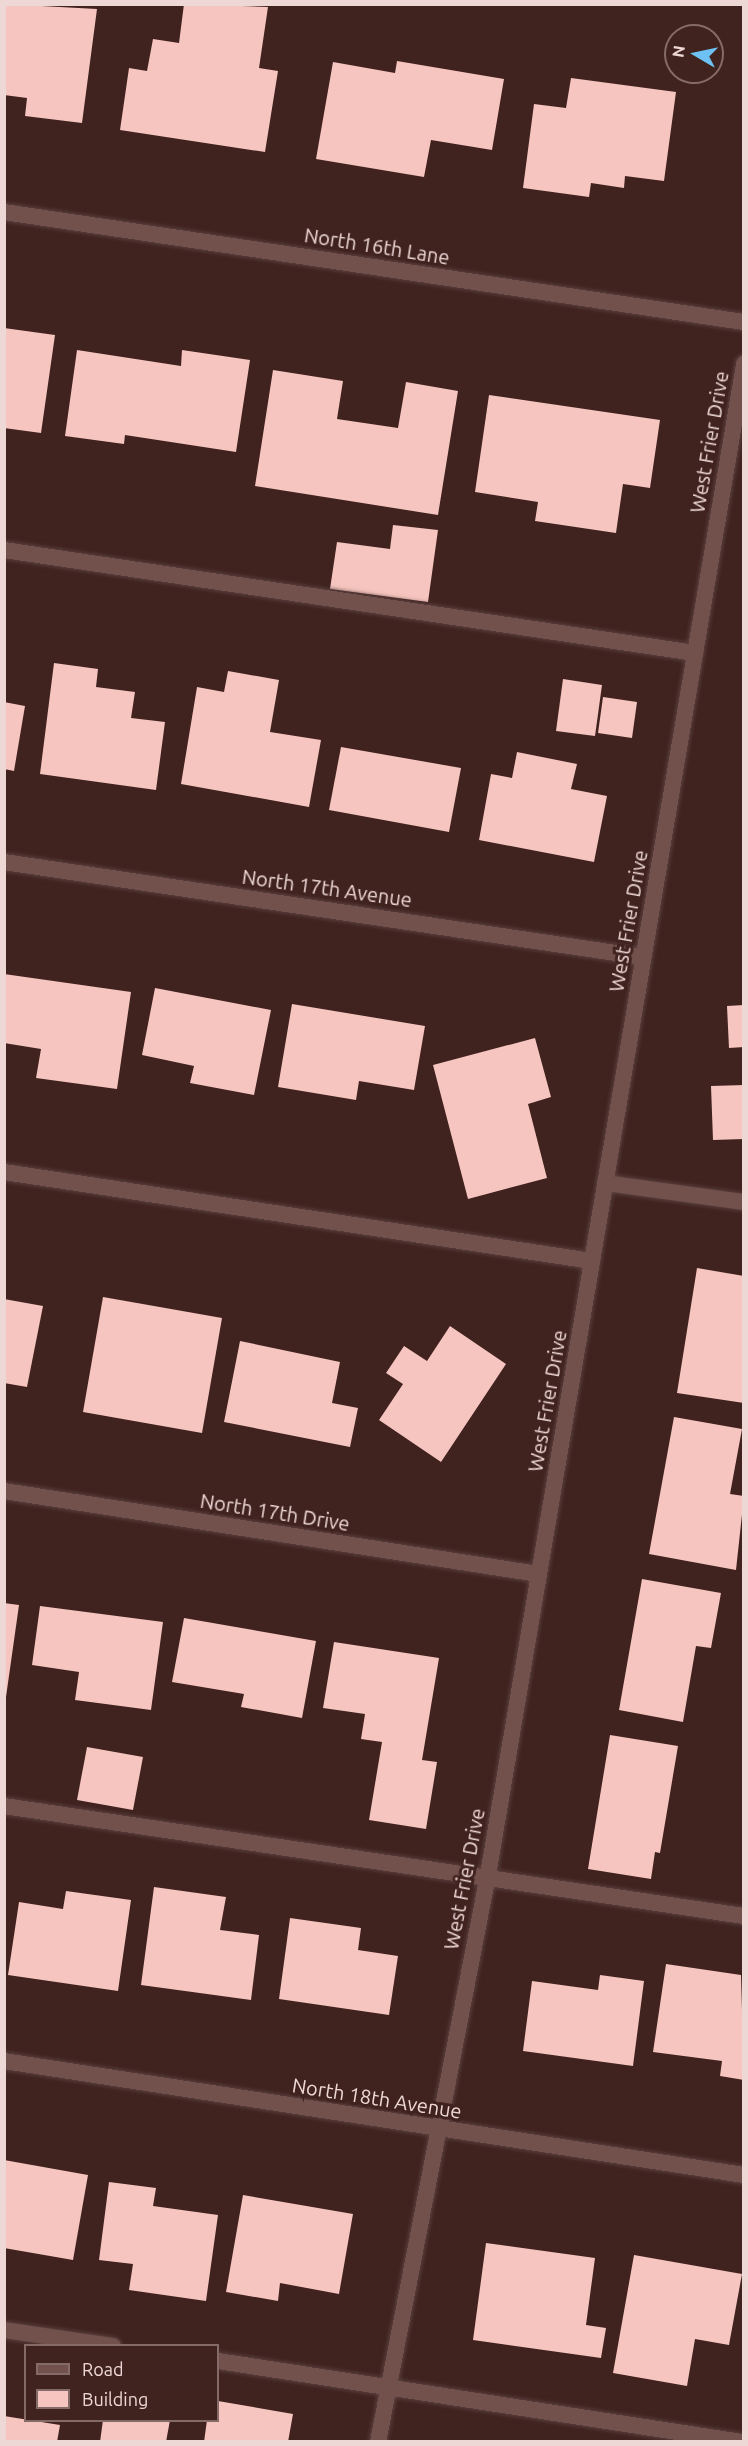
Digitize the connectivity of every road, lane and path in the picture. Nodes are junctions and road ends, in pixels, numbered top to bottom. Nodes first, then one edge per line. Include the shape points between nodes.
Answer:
1 (4, 212) edge
2 (744, 322) edge
3 (744, 364) edge
4 (4, 550) edge
5 (694, 653) junction
6 (4, 862) edge
7 (644, 957) junction
8 (4, 1172) edge
9 (605, 1183) junction
10 (744, 1202) edge
11 (592, 1261) junction
12 (4, 1491) edge
13 (538, 1574) junction
14 (4, 1806) edge
15 (488, 1875) junction
16 (744, 1916) edge
17 (4, 2061) edge
18 (436, 2129) junction
19 (744, 2175) edge
20 (4, 2330) edge
21 (99, 2344) edge
22 (219, 2361) edge
23 (388, 2386) junction
24 (378, 2442) edge
25 (742, 2442) edge

1 - 2 street, North 16th Lane
3 - 5 street, West Frier Drive
4 - 5 street
5 - 7 street, West Frier Drive
6 - 7 street, North 17th Avenue
7 - 9 street, West Frier Drive
8 - 11 street
9 - 10 street
9 - 11 street, West Frier Drive
11 - 13 street, West Frier Drive
12 - 13 street, North 17th Drive
13 - 15 street, West Frier Drive
14 - 15 street
15 - 16 street
15 - 18 street, West Frier Drive
17 - 18 street, North 18th Avenue
18 - 19 street, North 18th Avenue
18 - 23 street, West Frier Drive
20 - 21 street
22 - 23 street
23 - 24 street, West Frier Drive
23 - 25 street

